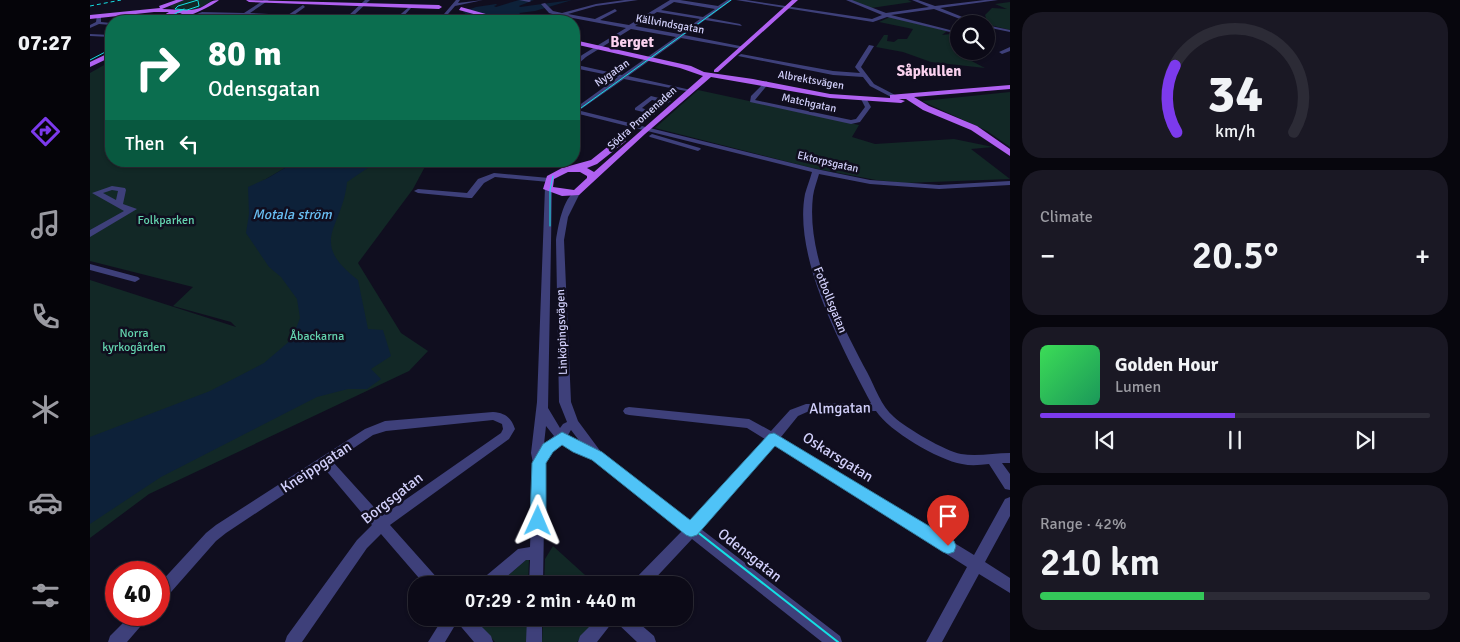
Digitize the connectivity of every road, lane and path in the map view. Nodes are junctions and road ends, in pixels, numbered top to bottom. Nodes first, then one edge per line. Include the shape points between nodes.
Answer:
1 (181, 0) edge
2 (224, 0) edge
3 (249, 0) edge
4 (267, 0) edge
5 (417, 0) edge
6 (481, 0) edge
7 (521, 0) edge
8 (636, 0) edge
9 (672, 0) edge
10 (730, 0) edge
11 (738, 0) edge
12 (795, 0) edge
13 (848, 0) edge
14 (914, 0) edge
15 (966, 0) edge
16 (996, 0) edge
17 (214, 1) edge
18 (529, 1) dead end
19 (366, 2) edge
20 (974, 3) junction
21 (455, 4) edge
22 (174, 6) edge
23 (303, 6) dead end
24 (544, 6) dead end
25 (650, 6) dead end
26 (410, 7) junction
27 (439, 7) joint
28 (719, 8) junction
29 (787, 8) junction
30 (935, 8) junction
31 (991, 8) dead end
32 (461, 9) joint
33 (615, 10) dead end
34 (656, 10) junction
35 (191, 12) junction
36 (246, 14) junction
37 (105, 15) edge
38 (108, 15) edge
39 (164, 15) edge
40 (184, 15) edge
41 (188, 15) edge
42 (267, 15) edge
43 (290, 15) edge
44 (351, 15) edge
45 (402, 15) edge
46 (445, 15) edge
47 (483, 15) edge
48 (561, 15) joint
49 (886, 15) junction
50 (954, 15) edge
51 (99, 16) junction
52 (90, 17) edge
53 (580, 18) edge
54 (705, 19) junction
55 (595, 21) junction
56 (98, 23) junction
57 (105, 24) edge
58 (740, 25) dead end
59 (90, 27) edge
60 (629, 27) junction
61 (995, 28) edge
62 (950, 31) edge
63 (1010, 31) edge
64 (90, 35) edge
65 (105, 36) edge
66 (681, 36) junction
67 (580, 44) edge
68 (871, 46) dead end
69 (742, 47) junction
70 (595, 48) junction
71 (105, 49) edge
72 (1010, 49) edge
73 (1002, 52) dead end
74 (742, 56) dead end
75 (105, 57) edge
76 (90, 58) edge
77 (580, 58) edge
78 (648, 60) junction
79 (90, 66) edge
80 (580, 66) edge
81 (697, 71) junction
82 (712, 72) junction
83 (864, 75) junction
84 (623, 77) junction
85 (766, 83) junction
86 (1010, 89) edge
87 (686, 90) junction
88 (903, 98) junction
89 (864, 99) junction
90 (668, 101) junction
91 (580, 108) edge
92 (580, 112) edge
93 (653, 114) junction
94 (642, 130) junction
95 (713, 150) dead end
96 (1010, 153) edge
97 (580, 167) edge
98 (577, 168) joint
99 (816, 171) junction
100 (591, 179) junction
101 (1010, 183) edge
102 (549, 185) junction
103 (418, 191) dead end
104 (576, 193) junction
105 (120, 204) dead end
106 (90, 234) edge
107 (90, 267) edge
108 (135, 279) dead end
109 (880, 407) junction
110 (543, 409) junction
111 (629, 411) dead end
112 (507, 422) joint
113 (566, 428) junction
114 (774, 438) junction
115 (597, 456) junction
116 (992, 458) junction
117 (1010, 458) edge
118 (325, 461) junction
119 (539, 463) junction
120 (1010, 485) edge
121 (1010, 503) edge
122 (382, 524) junction
123 (691, 530) junction
124 (537, 552) junction
125 (976, 564) junction
126 (426, 576) edge
127 (497, 576) edge
128 (536, 576) edge
129 (648, 576) edge
130 (170, 583) edge
131 (1010, 586) edge
132 (131, 626) edge
133 (446, 626) edge
134 (470, 626) edge
135 (535, 626) edge
136 (601, 626) edge
137 (631, 626) edge
138 (116, 642) edge
139 (293, 642) edge
140 (436, 642) edge
141 (485, 642) edge
142 (534, 642) edge
143 (586, 642) edge
144 (648, 642) edge
145 (834, 642) edge
146 (934, 642) edge

1 - 22 main road
2 - 17 main road
3 - 4 main road
4 - 19 main road
4 - 36 street
5 - 26 street
6 - 21 street
7 - 18 street
8 - 48 street via 598,4
9 - 28 street
9 - 34 street
10 - 28 street, Nygatan
11 - 29 street
12 - 29 main road, Södra Promenaden
13 - 49 street
14 - 30 street
15 - 20 street
16 - 20 street
17 - 35 main road
19 - 26 main road
19 - 44 street
20 - 30 street
20 - 31 street
21 - 27 street
21 - 32 street
21 - 46 street
22 - 35 main road
22 - 38 main road
22 - 39 main road
23 - 43 street
24 - 48 street, Källvindsgatan
25 - 34 street
26 - 27 main road
26 - 45 street
28 - 54 street, Nygatan
29 - 49 street via 871,21
29 - 69 main road, Södra Promenaden
30 - 49 street
30 - 50 street
32 - 47 main road
33 - 55 street
34 - 54 street
34 - 60 street
35 - 36 street
35 - 40 main road
35 - 41 street
36 - 42 street
37 - 51 main road
49 - 62 street
51 - 52 main road
51 - 56 street
53 - 55 street, Källvindsgatan
54 - 58 street
54 - 66 street, Nygatan
55 - 60 street, Källvindsgatan
56 - 57 street
56 - 59 street
60 - 66 street, Källvindsgatan
60 - 70 street
61 - 63 street
64 - 65 street
66 - 69 street, Källvindsgatan
66 - 78 street, Nygatan
67 - 70 main road, Albrektsvägen
68 - 83 street via 858,65
69 - 82 main road, Södra Promenaden
70 - 77 street
70 - 78 main road, Albrektsvägen
71 - 76 main road
72 - 73 street
74 - 83 street via 833,73
75 - 79 main road
78 - 81 main road, Albrektsvägen
78 - 84 street, Nygatan
80 - 84 street
81 - 82 main road, Albrektsvägen
81 - 87 main road, Södra Promenaden
82 - 85 main road, Albrektsvägen
82 - 87 main road, Södra Promenaden
83 - 88 street via 880,89
84 - 87 street
84 - 91 street, Nygatan
85 - 89 main road, Albrektsvägen via 830,96
85 - 89 street, Matchgatan via 752,101 851,122 858,121 868,107
86 - 88 main road, Albrektsvägen
87 - 90 main road, Södra Promenaden
87 - 94 main road, Södra Promenaden
88 - 89 main road, Albrektsvägen
88 - 96 main road via 974,128
90 - 93 main road, Södra Promenaden
90 - 93 street, Södra Promenaden via 651,98 637,109
92 - 94 street
93 - 94 main road, Södra Promenaden
94 - 95 street via 682,145
94 - 97 main road, Södra Promenaden
94 - 99 street, Ektorpsgatan
94 - 100 main road, Södra Promenaden
98 - 100 main road via 589,172
98 - 102 main road, Södra Promenaden via 561,171
99 - 101 street, Ektorpsgatan via 894,186
99 - 109 street, Fotbollsgatan via 808,200 813,255 854,359
100 - 104 main road, Södra Promenaden
102 - 103 street via 494,175 482,181 469,196
102 - 104 main road via 562,193
102 - 110 street, Linköpingsvägen
104 - 113 street, Linköpingsvägen via 565,214 560,240
105 - 106 street via 132,210
107 - 108 street
109 - 114 street, Almgatan via 800,409
109 - 116 street, Fotbollsgatan via 888,420 956,458
110 - 113 street, Odensgatan via 546,418
110 - 119 street, Linköpingsvägen via 538,438
111 - 114 street, Oskarsgatan via 749,424
112 - 118 street, Kneippgatan via 494,416 386,426 369,432
112 - 122 street, Borgsgatan via 505,436
113 - 115 street, Odensgatan via 588,441
113 - 115 street, Odensgatan via 578,448
113 - 119 street
114 - 123 street, Almgatan
114 - 125 street, Oskarsgatan
115 - 123 street, Odensgatan
116 - 117 street
116 - 120 street
118 - 122 street
118 - 130 street, Kneippgatan via 221,529
119 - 124 street, Linköpingsvägen
121 - 125 street
122 - 126 street
122 - 139 street, Borgsgatan via 362,544
123 - 129 street, Almgatan
123 - 145 street, Odensgatan
124 - 127 street via 523,554
124 - 128 street, Linköpingsvägen
125 - 131 street, Oskarsgatan
125 - 146 street
132 - 138 street
133 - 140 street
134 - 141 street
135 - 142 street
136 - 143 street
137 - 144 street

